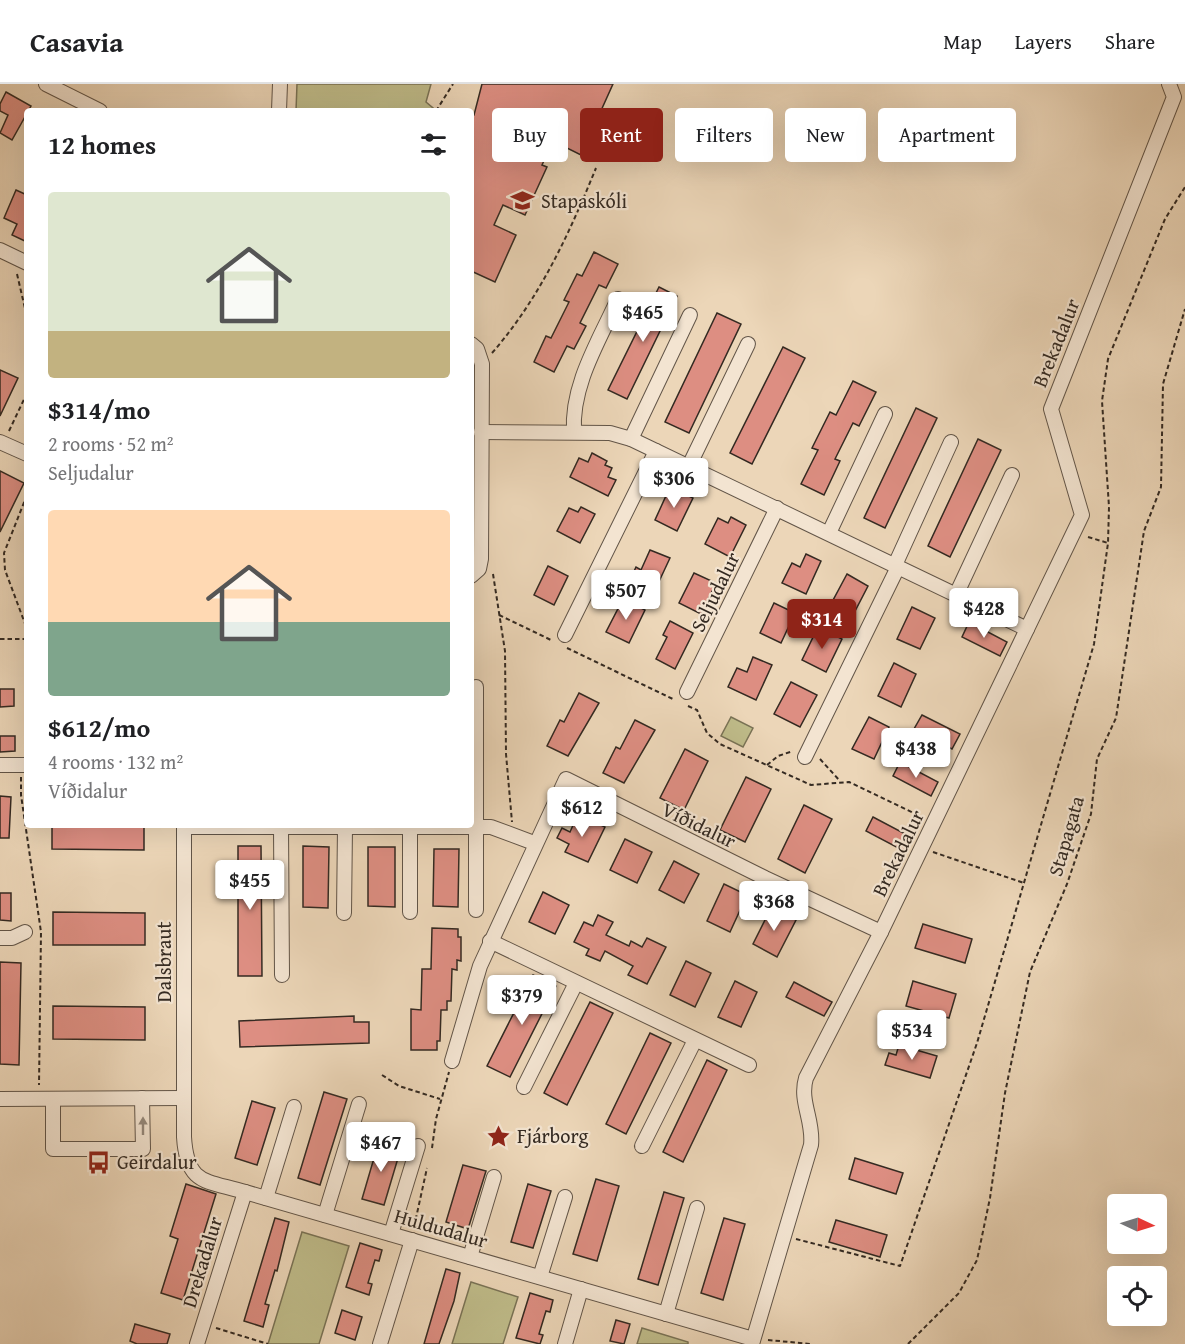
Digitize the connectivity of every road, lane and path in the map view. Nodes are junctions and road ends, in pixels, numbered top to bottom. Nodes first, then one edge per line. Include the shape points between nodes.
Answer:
1 (46, 84) edge
2 (280, 84) edge
3 (453, 84) edge
4 (1169, 84) edge
5 (94, 108) edge
6 (279, 108) edge
7 (438, 108) edge
8 (596, 168) dead end
9 (1185, 187) edge
10 (0, 250) edge
11 (23, 261) edge
12 (618, 299) dead end
13 (24, 304) edge
14 (1185, 309) edge
15 (690, 315) dead end
16 (748, 344) dead end
17 (474, 346) edge
18 (482, 364) junction
19 (24, 399) edge
20 (885, 414) dead end
21 (482, 432) junction
22 (574, 432) junction
23 (631, 439) junction
24 (951, 442) dead end
25 (2, 443) edge
26 (656, 451) junction
27 (24, 453) edge
28 (689, 466) junction
29 (1011, 475) dead end
30 (24, 503) edge
31 (777, 508) junction
32 (1074, 532) junction
33 (829, 533) junction
34 (1108, 543) junction
35 (481, 559) junction
36 (896, 566) junction
37 (474, 573) edge
38 (956, 595) junction
39 (499, 615) junction
40 (24, 621) edge
41 (1027, 629) junction
42 (565, 635) dead end
43 (0, 639) edge
44 (24, 639) edge
45 (476, 687) dead end
46 (687, 692) dead end
47 (805, 757) dead end
48 (0, 765) edge
49 (24, 765) edge
50 (934, 823) junction
51 (476, 827) junction
52 (184, 828) edge
53 (281, 828) edge
54 (345, 828) edge
55 (410, 828) edge
56 (514, 834) junction
57 (534, 843) junction
58 (921, 849) junction
59 (1024, 883) junction
60 (476, 910) dead end
61 (410, 912) dead end
62 (344, 914) dead end
63 (25, 932) dead end
64 (881, 932) junction
65 (0, 938) edge
66 (490, 941) junction
67 (282, 975) dead end
68 (576, 983) junction
69 (694, 1040) junction
70 (452, 1061) dead end
71 (749, 1065) dead end
72 (382, 1075) dead end
73 (524, 1087) dead end
74 (142, 1098) junction
75 (183, 1098) junction
76 (0, 1099) edge
77 (53, 1099) junction
78 (441, 1100) dead end
79 (359, 1104) dead end
80 (294, 1107) dead end
81 (418, 1146) dead end
82 (642, 1146) dead end
83 (494, 1177) dead end
84 (245, 1191) junction
85 (565, 1197) dead end
86 (266, 1198) junction
87 (697, 1208) dead end
88 (325, 1215) junction
89 (392, 1234) junction
90 (784, 1236) junction
91 (412, 1240) junction
92 (470, 1257) junction
93 (540, 1277) junction
94 (581, 1289) junction
95 (666, 1314) junction
96 (203, 1324) junction
97 (753, 1342) edge
98 (197, 1344) edge
99 (268, 1344) edge
100 (380, 1344) edge
101 (565, 1344) edge
102 (811, 1344) edge
103 (908, 1344) edge

1 - 5 street
2 - 6 street
3 - 7 path
4 - 32 street, Brekadalur via 1174,97 1051,409 1082,515
8 - 18 path via 568,236 529,306
9 - 34 path via 1166,219 1108,359 1102,401
10 - 11 street
11 - 13 path via 17,275
12 - 22 street via 578,389
14 - 103 path, Stapagata via 1164,384 1161,487 1144,531 1116,718 1097,759 1091,814 1030,972 977,1260 958,1293
15 - 23 street
16 - 28 street
17 - 18 street
18 - 21 street
19 - 25 path
20 - 33 street
21 - 22 street
21 - 35 street
22 - 23 street via 610,433
23 - 26 street
24 - 36 street
25 - 27 street
26 - 28 street
26 - 42 street
28 - 31 street
29 - 38 street
30 - 40 path via 4,553 5,570
31 - 33 street
31 - 46 street, Seljudalur
32 - 34 path
32 - 41 street, Brekadalur
33 - 36 street
34 - 59 path via 1094,644
35 - 37 street
35 - 39 path via 490,559
36 - 38 street
36 - 47 street
38 - 41 street
39 - 50 path via 697,710 707,733 720,744 812,785 849,782
39 - 56 path via 505,651 506,754
41 - 50 street, Brekadalur
43 - 44 path
45 - 51 street
48 - 49 street
50 - 58 street, Brekadalur
51 - 56 street
51 - 60 street
52 - 75 street, Dalsbraut
53 - 67 street
54 - 62 street
55 - 61 street
56 - 57 street
57 - 64 street, Víðidalur via 566,779 765,879
57 - 66 street, Víðidalur
58 - 59 path
58 - 64 street, Brekadalur
59 - 90 path via 977,1043 900,1266
63 - 65 street
64 - 90 street, Brekadalur via 806,1078 803,1096 813,1135
66 - 68 street
66 - 70 street, Víðidalur
68 - 69 street
68 - 73 street
69 - 71 street
69 - 82 street
72 - 78 path via 399,1086
74 - 75 street
74 - 77 street
77 -> 74 street via 53,1149 143,1149
75 - 84 street, Huldudalur via 187,1165 201,1178
76 - 77 street
79 - 88 street
80 - 86 street
81 - 89 street
83 - 92 street
84 - 86 street, Huldudalur
84 - 96 street, Drekadalur
85 - 93 street
86 - 88 street, Huldudalur
87 - 95 street
88 - 89 street, Huldudalur
89 - 91 street, Huldudalur
90 - 97 street, Brekadalur
91 - 92 street, Huldudalur
91 - 100 street
92 - 93 street, Huldudalur
93 - 94 street, Huldudalur
94 - 95 street, Huldudalur
94 - 101 street
95 - 97 street, Huldudalur
96 - 98 street, Drekadalur
96 - 99 path
97 - 102 path

